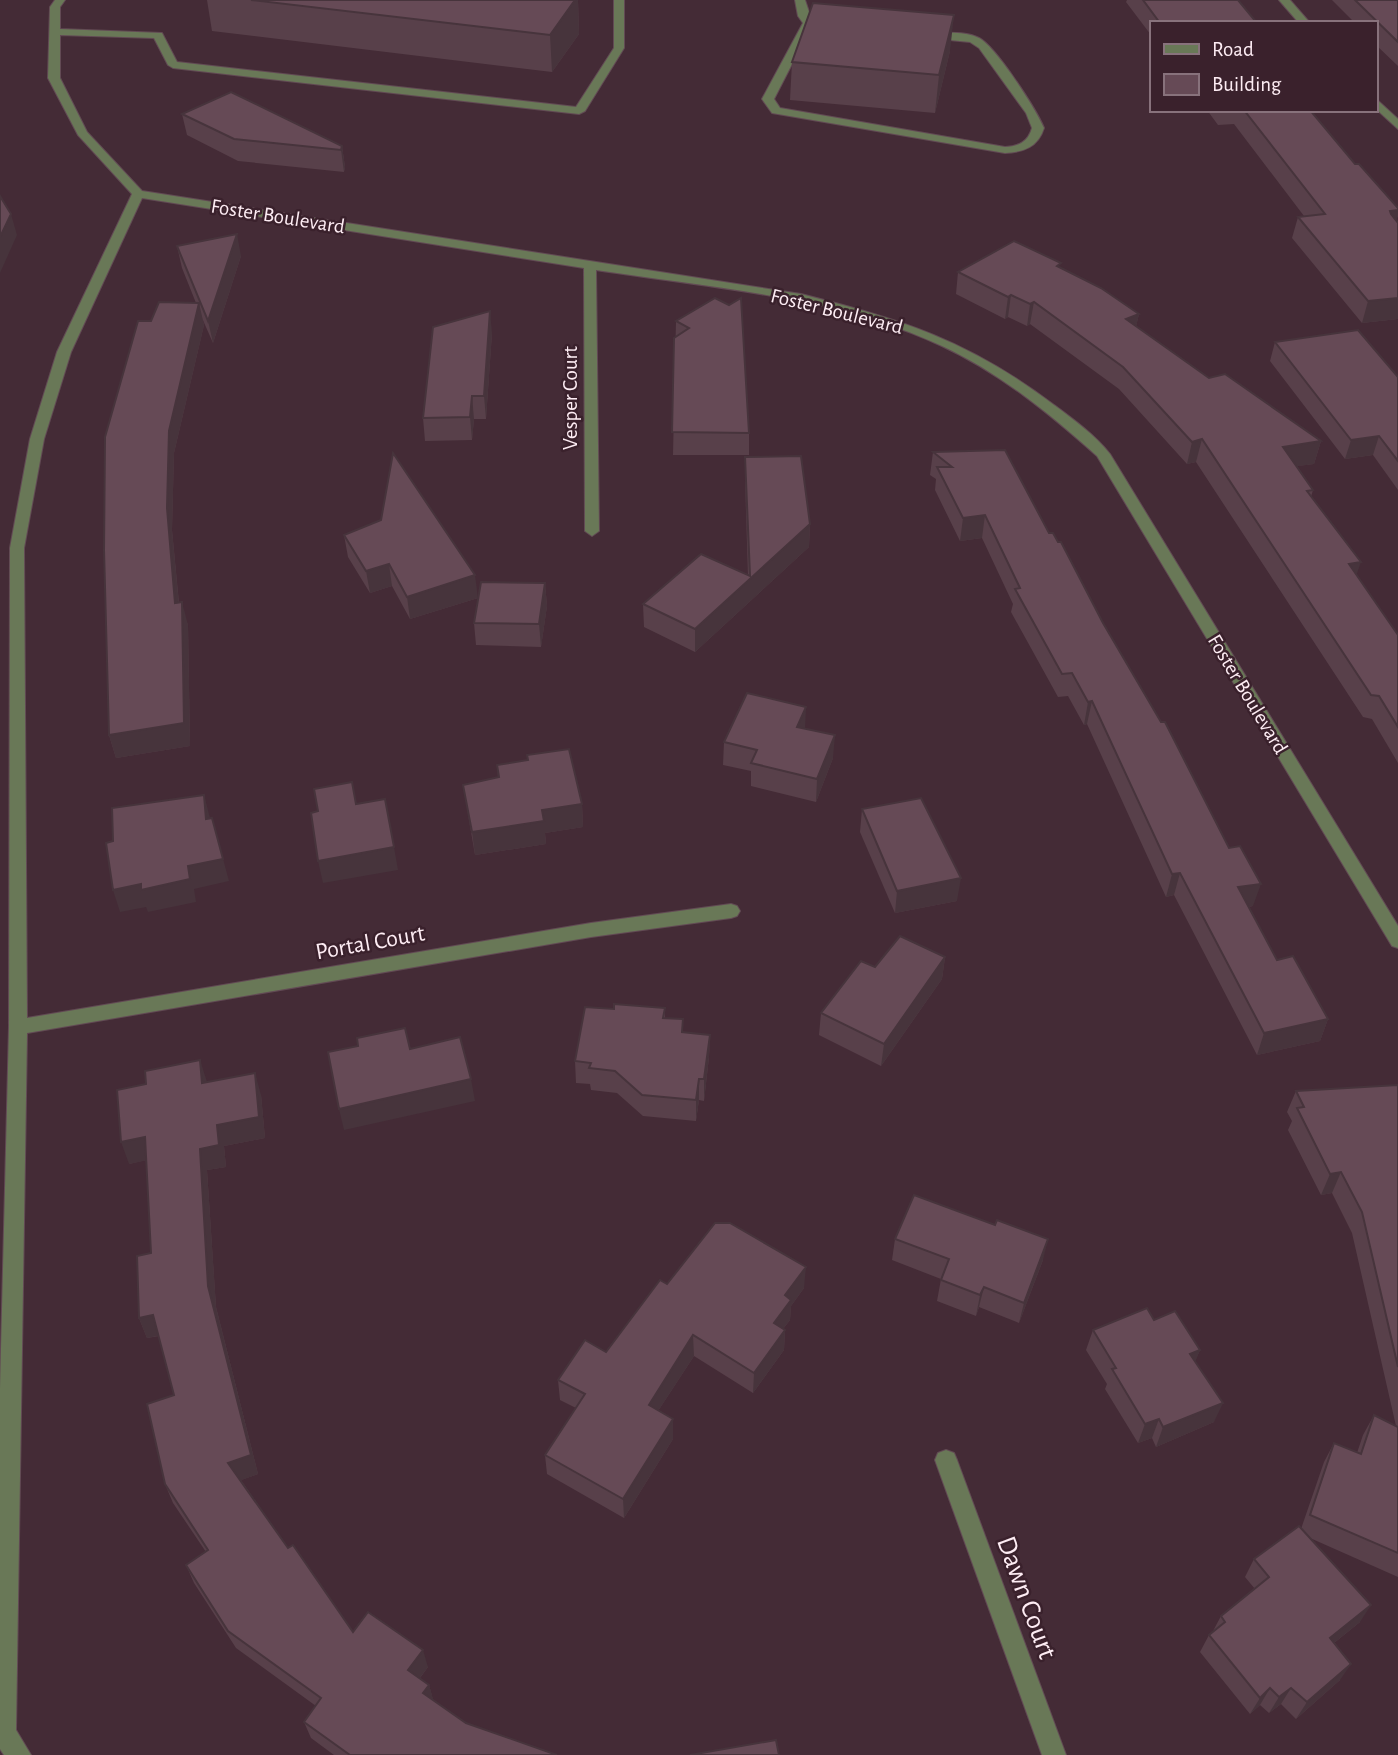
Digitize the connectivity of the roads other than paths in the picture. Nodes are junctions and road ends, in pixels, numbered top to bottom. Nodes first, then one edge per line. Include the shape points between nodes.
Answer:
1 (60, 0) edge
2 (619, 0) edge
3 (800, 0) edge
4 (1284, 0) edge
5 (1302, 21) edge
6 (808, 23) junction
7 (843, 28) edge
8 (55, 32) junction
9 (919, 34) edge
10 (1377, 102) edge
11 (1398, 125) edge
12 (138, 194) junction
13 (590, 265) junction
14 (592, 531) dead end
15 (732, 911) dead end
16 (1398, 941) edge
17 (18, 1027) junction
18 (946, 1460) dead end
19 (2, 1735) edge
20 (19, 1755) edge
21 (1054, 1755) edge

1 - 8 street via 55,7
2 - 8 street via 619,48 579,111 173,65 158,35
3 - 6 street
4 - 5 street
6 - 7 street
6 - 9 street via 768,99 776,111 1005,150 1021,149 1031,142 1038,128 1031,113 983,46 973,39
8 - 12 street via 54,78 82,133
10 - 11 street
12 - 13 street, Foster Boulevard
12 - 17 street via 64,352 37,439 17,548
13 - 14 street, Vesper Court
13 - 16 street, Foster Boulevard via 801,298 891,321 964,351 1049,405 1103,454
15 - 17 street, Portal Court via 591,930
17 - 19 street
18 - 21 street, Dawn Court
19 - 20 street

